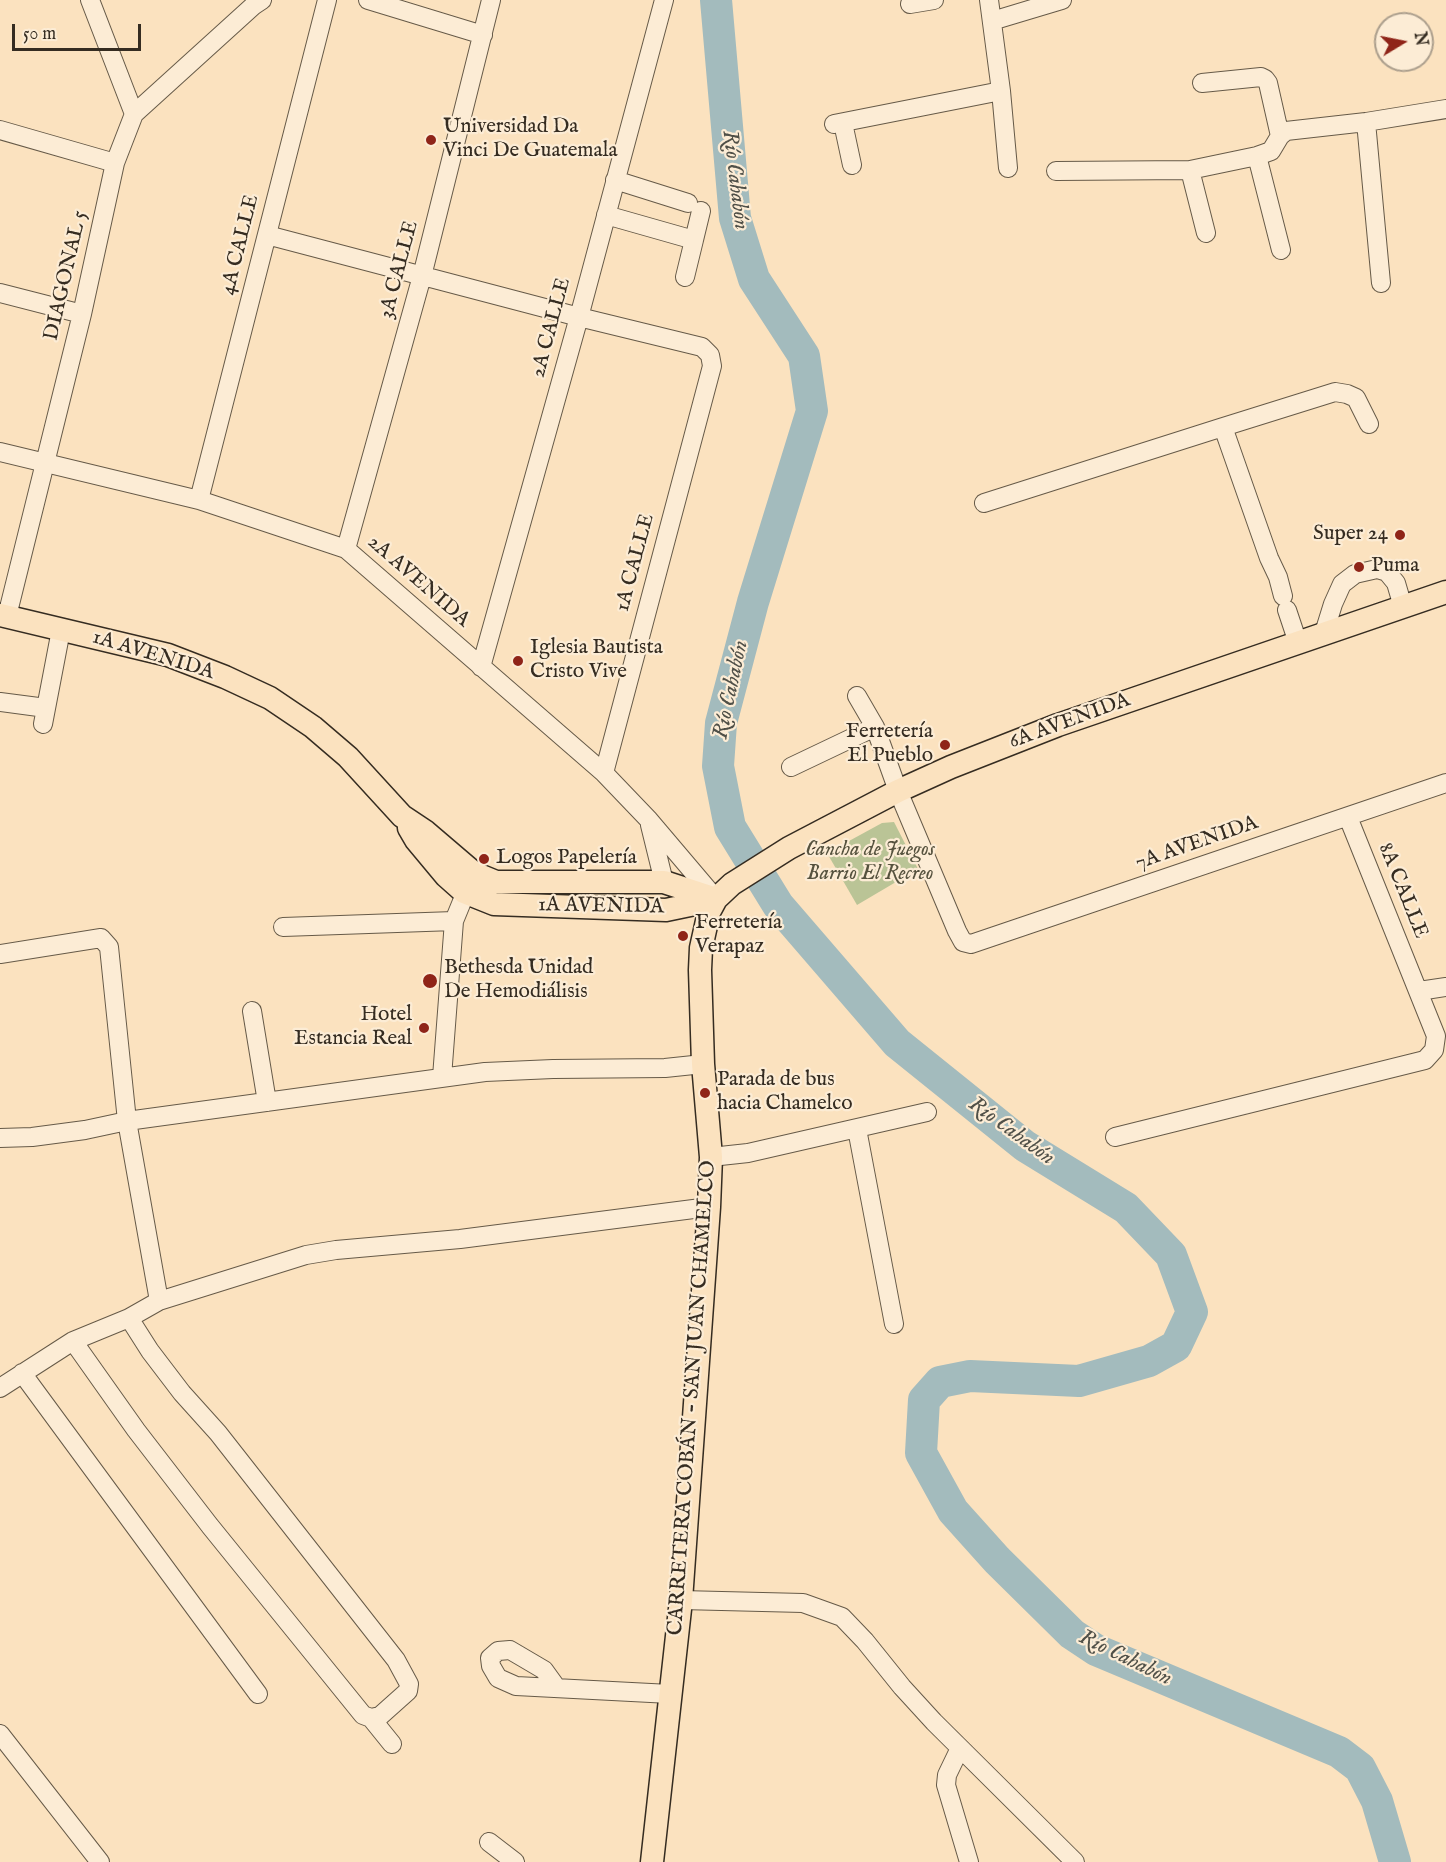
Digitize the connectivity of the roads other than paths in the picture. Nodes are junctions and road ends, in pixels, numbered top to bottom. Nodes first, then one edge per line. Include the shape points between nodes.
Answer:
1 (90, 0) edge
2 (327, 0) edge
3 (368, 0) edge
4 (491, 0) edge
5 (664, 0) edge
6 (934, 0) edge
7 (989, 0) edge
8 (1062, 0) edge
9 (255, 2) edge
10 (909, 4) dead end
11 (992, 21) junction
12 (483, 35) junction
13 (1202, 83) dead end
14 (1001, 91) junction
15 (1446, 109) edge
16 (134, 114) junction
17 (1366, 122) junction
18 (0, 130) edge
19 (1280, 136) junction
20 (1257, 156) junction
21 (115, 163) junction
22 (852, 165) dead end
23 (1008, 168) dead end
24 (1190, 170) junction
25 (1056, 171) dead end
26 (615, 180) junction
27 (606, 215) junction
28 (1206, 233) dead end
29 (267, 235) junction
30 (694, 240) junction
31 (1281, 250) dead end
32 (422, 276) junction
33 (685, 277) dead end
34 (1381, 283) dead end
35 (0, 293) edge
36 (82, 314) junction
37 (579, 317) junction
38 (1369, 424) dead end
39 (1223, 427) junction
40 (0, 452) edge
41 (45, 463) junction
42 (199, 500) junction
43 (984, 503) dead end
44 (346, 549) junction
45 (1446, 592) edge
46 (1403, 607) junction
47 (3, 616) edge
48 (61, 630) junction
49 (1324, 633) junction
50 (1298, 643) junction
51 (481, 667) junction
52 (857, 696) dead end
53 (0, 702) edge
54 (875, 727) junction
55 (791, 767) dead end
56 (604, 773) junction
57 (1446, 783) edge
58 (898, 791) junction
59 (1348, 817) junction
60 (649, 820) junction
61 (664, 882) junction
62 (469, 883) junction
63 (716, 899) junction
64 (454, 921) junction
65 (283, 927) dead end
66 (0, 954) edge
67 (1446, 987) edge
68 (1419, 991) junction
69 (252, 1011) dead end
70 (703, 1064) junction
71 (442, 1077) junction
72 (267, 1102) junction
73 (927, 1112) dead end
74 (127, 1121) junction
75 (857, 1129) junction
76 (1115, 1137) dead end
77 (0, 1138) edge
78 (711, 1157) junction
79 (709, 1207) junction
80 (159, 1301) junction
81 (129, 1318) junction
82 (894, 1324) dead end
83 (73, 1341) junction
84 (22, 1373) junction
85 (0, 1388) edge
86 (681, 1600) junction
87 (557, 1688) dead end
88 (258, 1694) dead end
89 (670, 1694) junction
90 (371, 1718) junction
91 (0, 1734) edge
92 (392, 1744) dead end
93 (960, 1748) junction
94 (489, 1842) dead end
95 (100, 1862) edge
96 (515, 1862) edge
97 (652, 1862) edge
98 (969, 1862) edge
99 (1076, 1862) edge

1 - 16 street
2 - 29 street, 4A CALLE
3 - 12 street
4 - 12 street, 3A CALLE
5 - 26 street, 2A CALLE
6 - 10 street
7 - 11 street
8 - 11 street
9 - 16 street, DIAGONAL 5
11 - 14 street
12 - 32 street, 3A CALLE
13 - 19 street via 1265,79
14 - 22 street via 838,123
14 - 23 street
15 - 17 street
16 - 21 street, DIAGONAL 5
17 - 19 street via 1297,128
17 - 34 street
18 - 21 street
19 - 20 street via 1271,150
20 - 24 street
20 - 31 street
21 - 36 street, DIAGONAL 5
24 - 25 street
24 - 28 street
26 - 27 street, 2A CALLE
26 - 30 street via 694,207
27 - 30 street
27 - 37 street, 2A CALLE
29 - 32 street
29 - 42 street, 4A CALLE
30 - 33 street
32 - 37 street
32 - 44 street, 3A CALLE
35 - 36 street
36 - 41 street, DIAGONAL 5
37 - 51 street, 2A CALLE
37 - 56 street, 1A CALLE via 702,346 710,355 712,366
38 - 39 street via 1356,398 1335,392
39 - 43 street
39 - 50 street
40 - 41 street, 2A AVENIDA
41 - 42 street, 2A AVENIDA
41 - 47 street, DIAGONAL 5
42 - 44 street, 2A AVENIDA
44 - 51 street, 2A AVENIDA
45 - 46 main road, 6A AVENIDA
46 - 49 main road, 6A AVENIDA
46 - 49 street via 1396,583 1388,572 1377,569 1355,574 1342,584
47 - 48 main road, 1A AVENIDA
48 - 53 street via 44,716
48 - 62 main road, 1A AVENIDA via 168,655 270,698 348,757 402,816 446,876
49 - 50 main road, 6A AVENIDA
50 - 58 main road, 6A AVENIDA via 1058,725
51 - 56 street, 2A AVENIDA
52 - 54 street
54 - 55 street
54 - 58 street
56 - 60 street, 2A AVENIDA
57 - 59 street, 7A AVENIDA
58 - 59 street, 7A AVENIDA via 963,942 971,944
58 - 63 main road, 6A AVENIDA via 789,848 732,884
59 - 68 street, 8A CALLE
60 - 61 street
60 - 63 street, 2A AVENIDA
61 - 62 main road, 1A AVENIDA
61 - 63 main road, 1A AVENIDA
62 - 63 main road, 1A AVENIDA via 494,904 666,910
62 - 64 street
63 - 70 main road, CARRETERA COBÁN - SAN JUAN CHAMELCO via 701,948
64 - 65 street
64 - 71 street
66 - 74 street via 101,938 109,947
67 - 68 street
68 - 76 street, 8A CALLE via 1436,1036 1434,1050 1425,1060
69 - 72 street
70 - 71 street
70 - 78 main road, CARRETERA COBÁN - SAN JUAN CHAMELCO
71 - 72 street
72 - 74 street
73 - 75 street
74 - 77 street via 85,1130
74 - 80 street
75 - 78 street via 748,1153
75 - 82 street
78 - 79 main road, CARRETERA COBÁN - SAN JUAN CHAMELCO
79 - 80 street via 306,1255
79 - 86 main road, CARRETERA COBÁN - SAN JUAN CHAMELCO
80 - 81 street
81 - 83 street
81 - 90 street via 182,1393 218,1433 396,1660 409,1684 408,1691 380,1716
83 - 84 street
83 - 90 street via 210,1526 363,1715
84 - 85 street
84 - 88 street
86 - 89 main road, CARRETERA COBÁN - SAN JUAN CHAMELCO
86 - 93 street via 803,1603 842,1617
87 - 89 street
89 - 97 main road, CARRETERA COBÁN - SAN JUAN CHAMELCO
90 - 92 street
91 - 95 street
93 - 98 street via 946,1785
93 - 99 street
94 - 96 street

